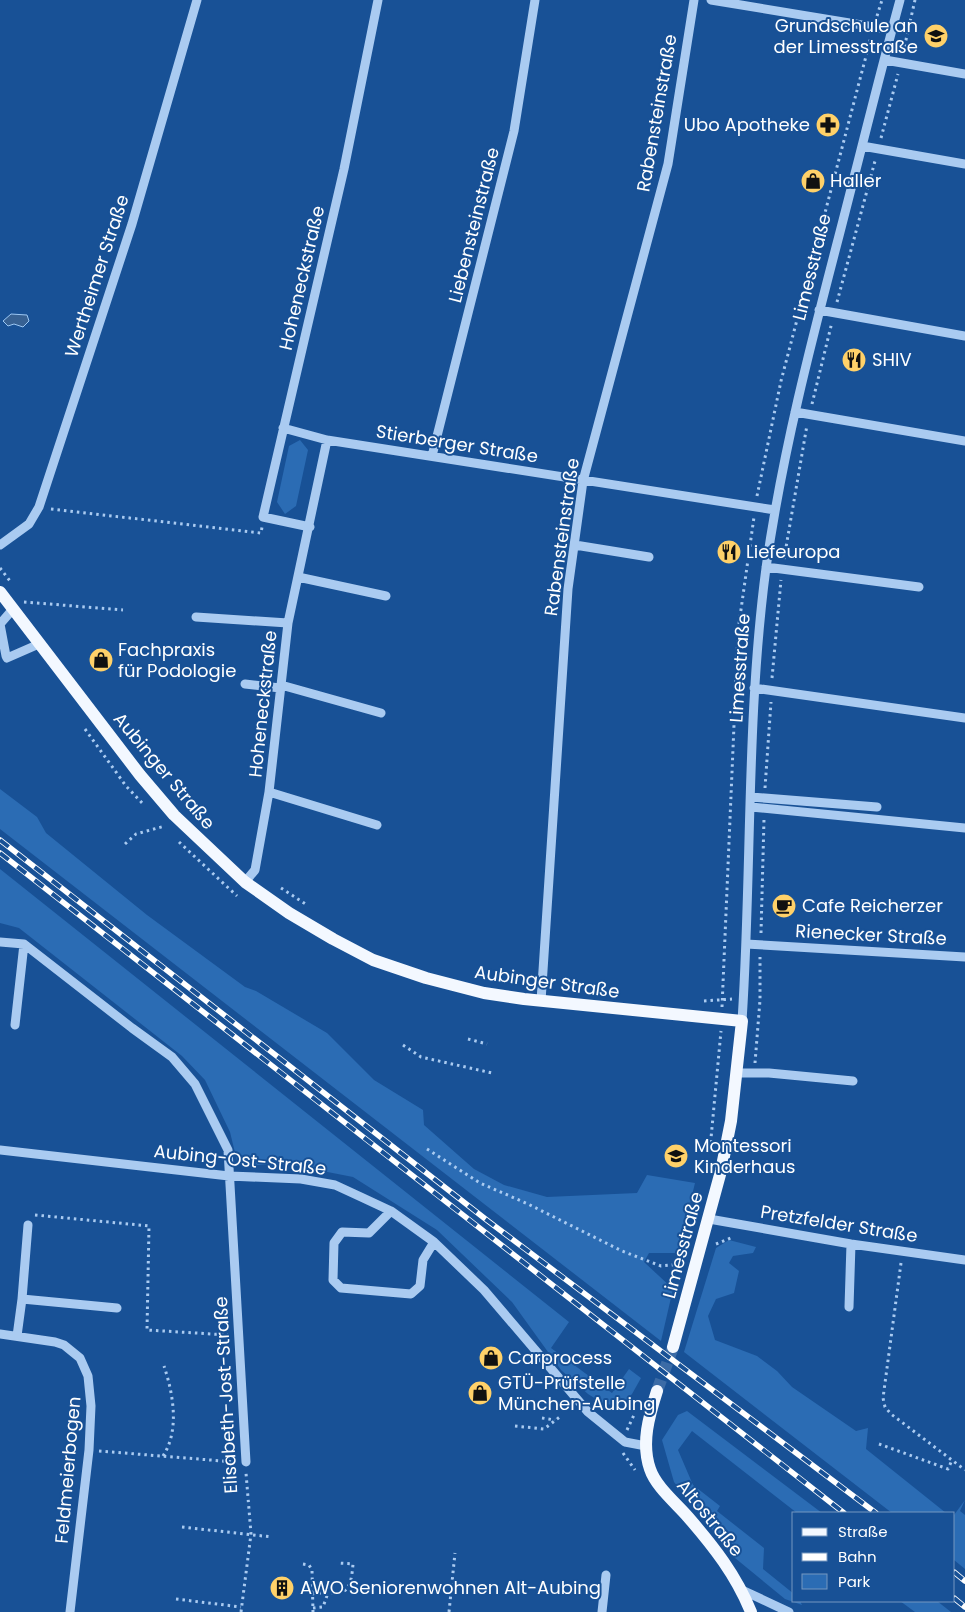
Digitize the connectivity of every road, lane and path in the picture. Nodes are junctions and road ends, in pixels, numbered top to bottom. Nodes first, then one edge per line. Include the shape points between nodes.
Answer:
1 (197, 0) edge
2 (378, 0) edge
3 (535, 0) edge
4 (694, 0) edge
5 (712, 0) edge
6 (900, 0) edge
7 (915, 0) edge
8 (892, 30) junction
9 (885, 60) junction
10 (901, 62) junction
11 (965, 74) edge
12 (862, 146) junction
13 (878, 149) junction
14 (965, 164) edge
15 (819, 310) junction
16 (834, 313) junction
17 (965, 336) edge
18 (795, 412) junction
19 (809, 415) junction
20 (283, 428) junction
21 (326, 440) junction
22 (965, 440) edge
23 (432, 456) junction
24 (583, 480) junction
25 (39, 507) junction
26 (775, 510) junction
27 (263, 517) junction
28 (310, 527) junction
29 (0, 545) edge
30 (575, 545) junction
31 (649, 557) dead end
32 (0, 568) edge
33 (766, 568) junction
34 (782, 570) junction
35 (298, 577) junction
36 (13, 585) dead end
37 (919, 587) dead end
38 (0, 592) edge
39 (386, 596) dead end
40 (25, 601) junction
41 (31, 608) dead end
42 (13, 609) junction
43 (123, 610) dead end
44 (196, 617) dead end
45 (288, 623) junction
46 (39, 644) junction
47 (245, 684) dead end
48 (280, 687) junction
49 (754, 688) junction
50 (771, 690) junction
51 (381, 713) dead end
52 (965, 718) edge
53 (79, 722) dead end
54 (269, 792) junction
55 (176, 793) dead end
56 (752, 797) junction
57 (764, 798) junction
58 (146, 806) dead end
59 (751, 807) junction
60 (877, 807) dead end
61 (764, 808) junction
62 (158, 820) dead end
63 (204, 822) dead end
64 (377, 825) dead end
65 (165, 826) junction
66 (965, 828) edge
67 (170, 832) dead end
68 (176, 839) dead end
69 (124, 844) dead end
70 (254, 870) junction
71 (245, 882) junction
72 (240, 898) dead end
73 (314, 910) dead end
74 (0, 942) edge
75 (24, 944) junction
76 (746, 944) junction
77 (760, 945) junction
78 (965, 957) edge
79 (541, 1001) junction
80 (742, 1021) junction
81 (16, 1025) dead end
82 (712, 1034) dead end
83 (721, 1035) dead end
84 (468, 1039) dead end
85 (487, 1044) dead end
86 (403, 1045) dead end
87 (492, 1073) dead end
88 (737, 1073) junction
89 (753, 1074) junction
90 (853, 1082) dead end
91 (428, 1149) dead end
92 (0, 1150) edge
93 (229, 1176) junction
94 (391, 1211) junction
95 (714, 1221) junction
96 (28, 1226) joint
97 (434, 1242) junction
98 (851, 1244) junction
99 (713, 1245) dead end
100 (902, 1250) junction
101 (965, 1260) edge
102 (684, 1263) dead end
103 (22, 1299) junction
104 (850, 1307) dead end
105 (118, 1308) dead end
106 (0, 1334) edge
107 (238, 1335) junction
108 (17, 1336) junction
109 (673, 1347) tunnel mouth
110 (164, 1366) dead end
111 (657, 1391) tunnel mouth
112 (561, 1416) dead end
113 (542, 1418) dead end
114 (556, 1420) junction
115 (515, 1426) dead end
116 (879, 1444) dead end
117 (646, 1446) junction
118 (89, 1450) junction
119 (163, 1456) junction
120 (952, 1460) junction
121 (246, 1462) junction
122 (965, 1470) edge
123 (182, 1527) dead end
124 (250, 1534) junction
125 (272, 1537) dead end
126 (455, 1553) dead end
127 (338, 1563) dead end
128 (304, 1564) dead end
129 (606, 1575) dead end
130 (742, 1590) junction
131 (328, 1593) junction
132 (312, 1594) junction
133 (176, 1599) dead end
134 (241, 1607) junction
135 (313, 1610) edge
136 (70, 1612) edge
137 (240, 1612) edge
138 (449, 1612) edge
139 (602, 1612) edge
140 (751, 1612) edge
141 (789, 1612) edge

1 - 25 street, Wertheimer Straße via 132,224
2 - 20 street, Hoheneckstraße via 344,169
3 - 23 street, Liebensteinstraße via 514,131
4 - 24 street, Rabensteinstraße via 668,164
5 - 8 street
6 - 8 street, Limesstraße
7 - 10 path
8 - 9 street, Limesstraße
9 - 10 street
9 - 12 street, Limesstraße
10 - 11 street
10 - 13 path
12 - 13 street
12 - 15 street, Limesstraße
13 - 14 street
13 - 16 path
15 - 16 street
15 - 18 street, Limesstraße
16 - 17 street
16 - 19 path
18 - 19 street
18 - 26 street, Limesstraße
19 - 22 street
19 - 34 path
20 - 21 street, Stierberger Straße
20 - 27 street, Hoheneckstraße
21 - 23 street, Stierberger Straße
21 - 28 street, Hoheneckstraße
23 - 24 street, Stierberger Straße
24 - 26 street, Stierberger Straße
24 - 30 street, Rabensteinstraße
25 - 27 path via 261,533
25 - 29 street, Wertheimer Straße via 29,524
26 - 33 street, Limesstraße
27 - 28 street
28 - 35 street, Hoheneckstraße
30 - 31 street
30 - 79 street, Rabensteinstraße via 568,589
32 - 36 path
33 - 34 street
33 - 49 street, Limesstraße
34 - 37 street
34 - 50 path
35 - 39 street
35 - 45 street, Hoheneckstraße
38 - 42 main road, Aubinger Straße
40 - 41 path
40 - 42 path
40 - 43 path
42 - 46 main road, Aubinger Straße
42 - 46 street via 0,624 7,658
44 - 45 street
45 - 48 street, Hoheneckstraße
46 - 71 main road, Aubinger Straße via 174,815
47 - 48 street
48 - 51 street
48 - 54 street, Hoheneckstraße
49 - 50 street
49 - 56 street, Limesstraße
50 - 52 street
50 - 57 path
53 - 58 path via 126,786
54 - 64 street
54 - 70 street, Hoheneckstraße
55 - 63 path
56 - 57 street
56 - 59 street, Limesstraße
57 - 60 street
59 - 61 street
59 - 76 street, Limesstraße
61 - 66 street
61 - 77 path
62 - 65 path
65 - 67 path
65 - 69 path via 136,834
68 - 72 path
70 - 71 street, Hoheneckstraße
70 - 73 path
71 - 79 main road, Aubinger Straße via 289,913 373,960 484,993
74 - 75 street
75 - 81 street
75 - 93 street, Elisabeth-Jost-Straße via 172,1057 195,1084 206,1104 228,1150
76 - 77 street, Rienecker Straße
76 - 80 street, Limesstraße
77 - 78 street, Rienecker Straße
77 - 89 path via 760,1000
79 - 80 main road, Aubinger Straße
80 - 88 main road, Limesstraße
82 - 83 path
84 - 85 path
86 - 87 path via 421,1057
88 - 89 street
88 - 95 main road, Limesstraße
89 - 90 street
91 - 102 path via 480,1184 622,1251 661,1266
92 - 93 street, Aubing-Ost-Straße
93 - 94 street, Aubing-Ost-Straße via 302,1179 335,1185
93 - 107 street, Elisabeth-Jost-Straße
94 - 97 street, Aubing-Ost-Straße
94 - 97 street via 369,1233 342,1232 334,1242 333,1280 341,1288 411,1294 420,1286 423,1260
95 - 98 street, Pretzfelder Straße
95 - 99 path
95 - 109 main road, Limesstraße
96 - 103 street
96 - 107 path via 29,1214 149,1226 147,1330
97 - 117 street, Aubing-Ost-Straße via 484,1290 588,1412 625,1442
98 - 100 street, Pretzfelder Straße
98 - 104 street
100 - 101 street, Pretzfelder Straße
100 - 120 path via 883,1398 891,1414
103 - 105 street
103 - 108 street
106 - 108 street, Feldmeierbogen
107 - 121 street, Elisabeth-Jost-Straße
108 - 118 street, Feldmeierbogen via 64,1345 80,1358 90,1386
110 - 119 path via 173,1422 168,1449
111 - 117 main road via 648,1420
112 - 114 path
113 - 114 path
114 - 115 path via 544,1429
116 - 120 path via 948,1469
117 - 130 main road, Altostraße via 650,1470 726,1563
118 - 119 path
118 - 136 street, Feldmeierbogen
119 - 121 path
120 - 122 path
121 - 124 path, Elisabeth-Jost-Straße
123 - 124 path
124 - 125 path
124 - 134 path, Elisabeth-Jost-Straße
126 - 138 path
127 - 131 path via 353,1564 350,1585 344,1592
128 - 132 path via 312,1570
129 - 139 street
130 - 140 main road, Altostraße
130 - 141 street
131 - 132 path
131 - 135 path via 323,1607
132 - 135 path
133 - 134 path
134 - 137 path, Elisabeth-Jost-Straße

